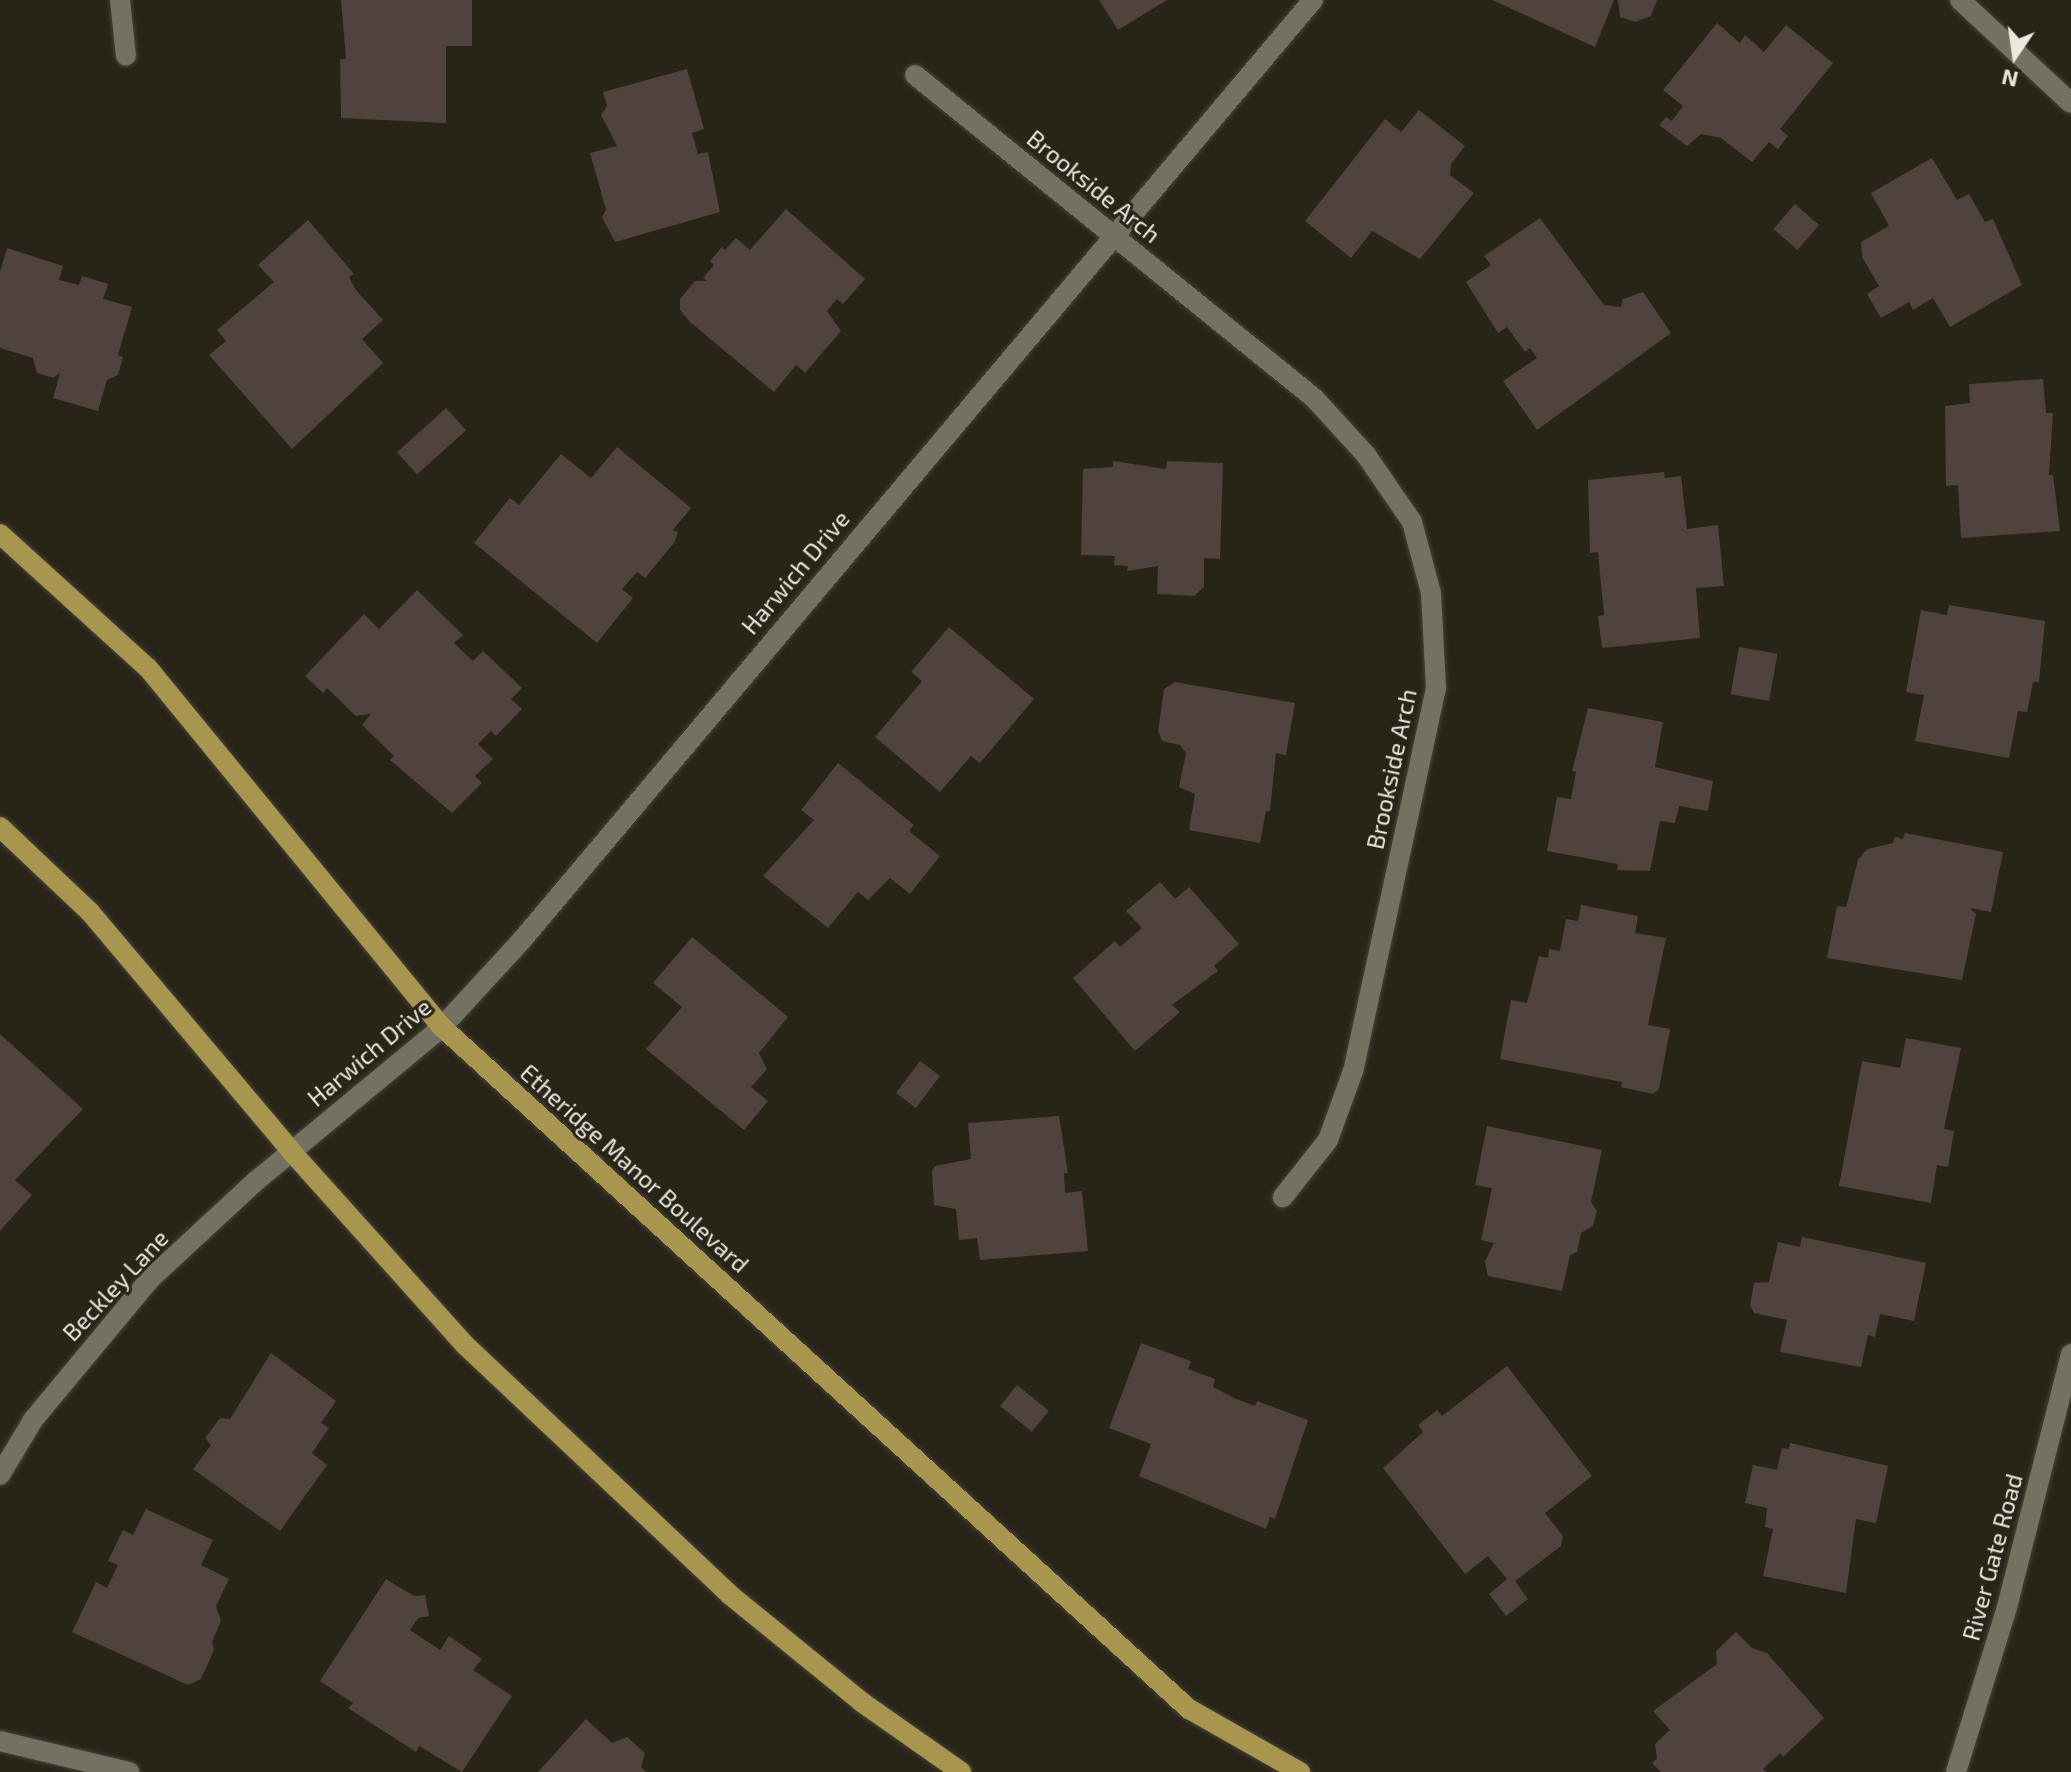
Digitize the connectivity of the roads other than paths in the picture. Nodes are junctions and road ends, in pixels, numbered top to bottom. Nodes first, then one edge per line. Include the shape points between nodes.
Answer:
1 (120, 0) edge
2 (1313, 0) edge
3 (1960, 0) edge
4 (126, 56) dead end
5 (915, 75) dead end
6 (2071, 103) edge
7 (1115, 237) junction
8 (0, 534) edge
9 (0, 827) edge
10 (442, 1027) junction
11 (291, 1151) junction
12 (1283, 1197) dead end
13 (2071, 1354) edge
14 (0, 1475) edge
15 (0, 1741) edge
16 (129, 1772) edge
17 (961, 1772) edge
18 (1300, 1772) edge
19 (1956, 1772) edge

1 - 4 street
2 - 7 street, Harwich Drive
3 - 6 street
5 - 7 street, Brookside Arch
7 - 10 street, Harwich Drive via 522,940
7 - 12 street, Brookside Arch via 1314,398 1366,455 1412,522 1431,593 1436,688 1353,1071 1328,1140
8 - 10 main road, Etheridge Manor Boulevard via 148,668
9 - 11 main road via 90,912
10 - 11 street, Harwich Drive
10 - 18 main road, Etheridge Manor Boulevard via 1189,1709
11 - 14 street, Beckley Lane via 150,1279 108,1325 33,1420
11 - 17 main road via 464,1344 729,1594 863,1703
13 - 19 street, River Gate Road via 2007,1607
15 - 16 street

